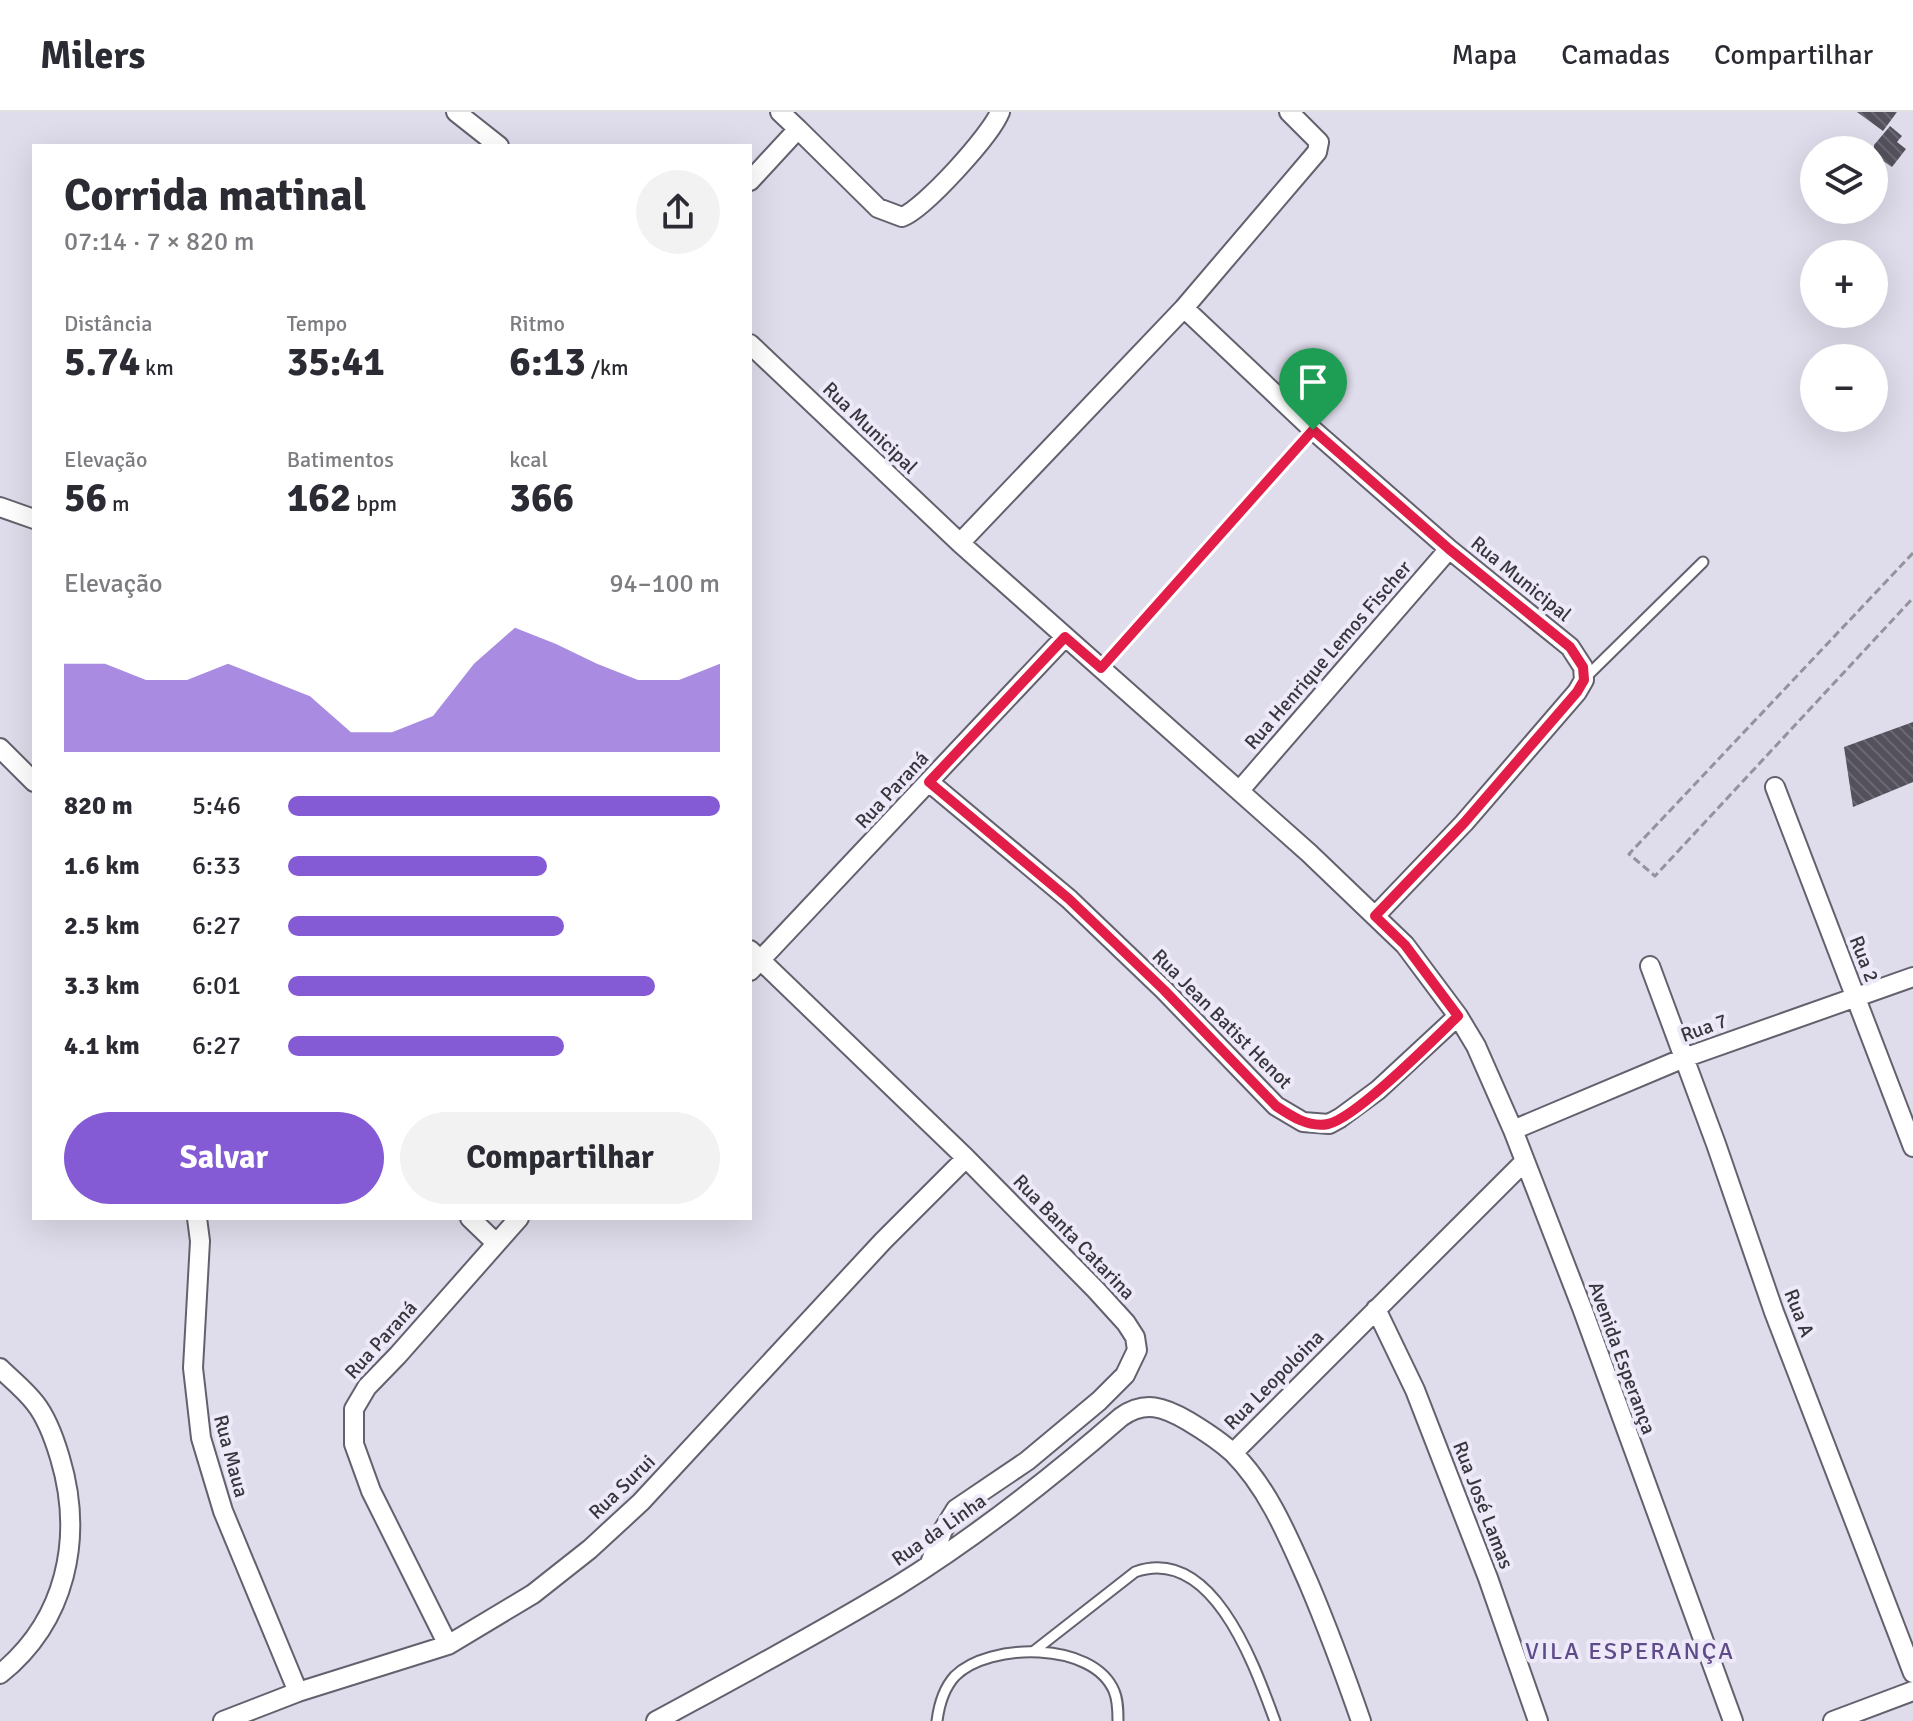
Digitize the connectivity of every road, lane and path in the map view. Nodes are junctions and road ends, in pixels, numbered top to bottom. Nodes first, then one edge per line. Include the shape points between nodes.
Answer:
1 (456, 112) edge
2 (780, 112) edge
3 (1000, 112) edge
4 (1289, 112) edge
5 (798, 129) junction
6 (496, 144) edge
7 (752, 179) edge
8 (1184, 308) junction
9 (752, 346) edge
10 (1313, 430) junction
11 (0, 507) edge
12 (32, 518) edge
13 (960, 543) junction
14 (1449, 549) junction
15 (1913, 553) edge
16 (1703, 562) dead end
17 (1913, 598) edge
18 (1065, 637) junction
19 (1101, 668) junction
20 (1584, 680) junction
21 (0, 748) edge
22 (32, 780) edge
23 (929, 782) junction
24 (1775, 787) dead end
25 (1240, 790) junction
26 (1375, 916) junction
27 (754, 960) edge
28 (1650, 966) dead end
29 (1913, 977) edge
30 (1855, 997) junction
31 (1458, 1016) junction
32 (1684, 1058) junction
33 (1513, 1130) junction
34 (1913, 1147) edge
35 (966, 1158) junction
36 (1524, 1162) junction
37 (197, 1220) edge
38 (472, 1220) edge
39 (517, 1220) edge
40 (496, 1243) junction
41 (1376, 1309) junction
42 (0, 1368) edge
43 (1233, 1453) junction
44 (930, 1563) junction
45 (448, 1645) junction
46 (1034, 1651) junction
47 (1913, 1673) edge
48 (0, 1674) edge
49 (1913, 1691) edge
50 (298, 1692) junction
51 (223, 1721) edge
52 (656, 1721) edge
53 (937, 1721) edge
54 (1118, 1721) edge
55 (1275, 1721) edge
56 (1361, 1721) edge
57 (1538, 1721) edge
58 (1733, 1721) edge
59 (1833, 1721) edge

1 - 6 street
2 - 5 street
3 - 5 street via 954,172 902,217 878,208
4 - 8 street via 1319,142 1317,152
5 - 7 street
8 - 10 street, Rua Municipal
8 - 13 street
9 - 13 street, Rua Municipal
10 - 14 street, Rua Municipal
10 - 19 lane
11 - 12 street
13 - 18 street, Rua Municipal
14 - 20 street, Rua Municipal via 1570,647 1583,667
14 - 25 street, Rua Henrique Lemos Fischer
15 - 17 path via 1629,854 1655,876
16 - 20 lane
18 - 19 street, Rua Municipal
18 - 23 street, Rua Paraná
19 - 25 street, Rua Municipal
20 - 26 street via 1561,714
21 - 22 street
23 - 27 street, Rua Paraná
23 - 31 street, Rua Jean Batist Henot via 1069,899 1276,1106 1303,1122 1329,1124 1340,1118
24 - 30 street, Rua 2
25 - 26 street, Rua Municipal
26 - 31 street, Rua Municipal via 1414,955
27 - 35 street, Rua Banta Catarina
28 - 32 street, Rua A
29 - 30 street, Rua 7
30 - 32 street, Rua 7
30 - 34 street, Rua 2
31 - 33 street, Avenida Esperança
32 - 33 street, Rua 7
32 - 47 street, Rua A via 1774,1312
33 - 36 street, Avenida Esperança
35 - 44 street, Rua Banta Catarina via 1126,1323 1137,1350 1125,1375 1099,1401 1027,1461 956,1509
35 - 45 street, Rua Surui via 641,1502 533,1594
36 - 41 street, Rua Leopoloina
36 - 58 street, Avenida Esperança
37 - 50 street, Rua Maua via 193,1368 201,1438 223,1511
38 - 40 street
39 - 40 street, Rua Paraná
40 - 45 street, Rua Paraná via 367,1387 353,1418 354,1444 371,1491
41 - 43 street, Rua Leopoloina
41 - 57 street, Rua José Lamas via 1415,1390
42 - 48 street via 36,1404 56,1444 71,1510 67,1565 53,1609 26,1652
43 - 44 street, Rua da Linha via 1174,1412 1155,1406 1131,1410 1045,1481
43 - 56 street, Rua Leopoloina via 1293,1544
44 - 52 street, Rua da Linha via 794,1647
45 - 50 street, Rua Surui
46 - 53 lane via 965,1667 948,1685
46 - 54 lane via 1073,1658 1100,1673 1114,1689
46 - 55 lane via 1135,1572 1164,1567 1210,1593 1226,1615 1251,1656
49 - 59 street
50 - 51 street, Rua Surui

